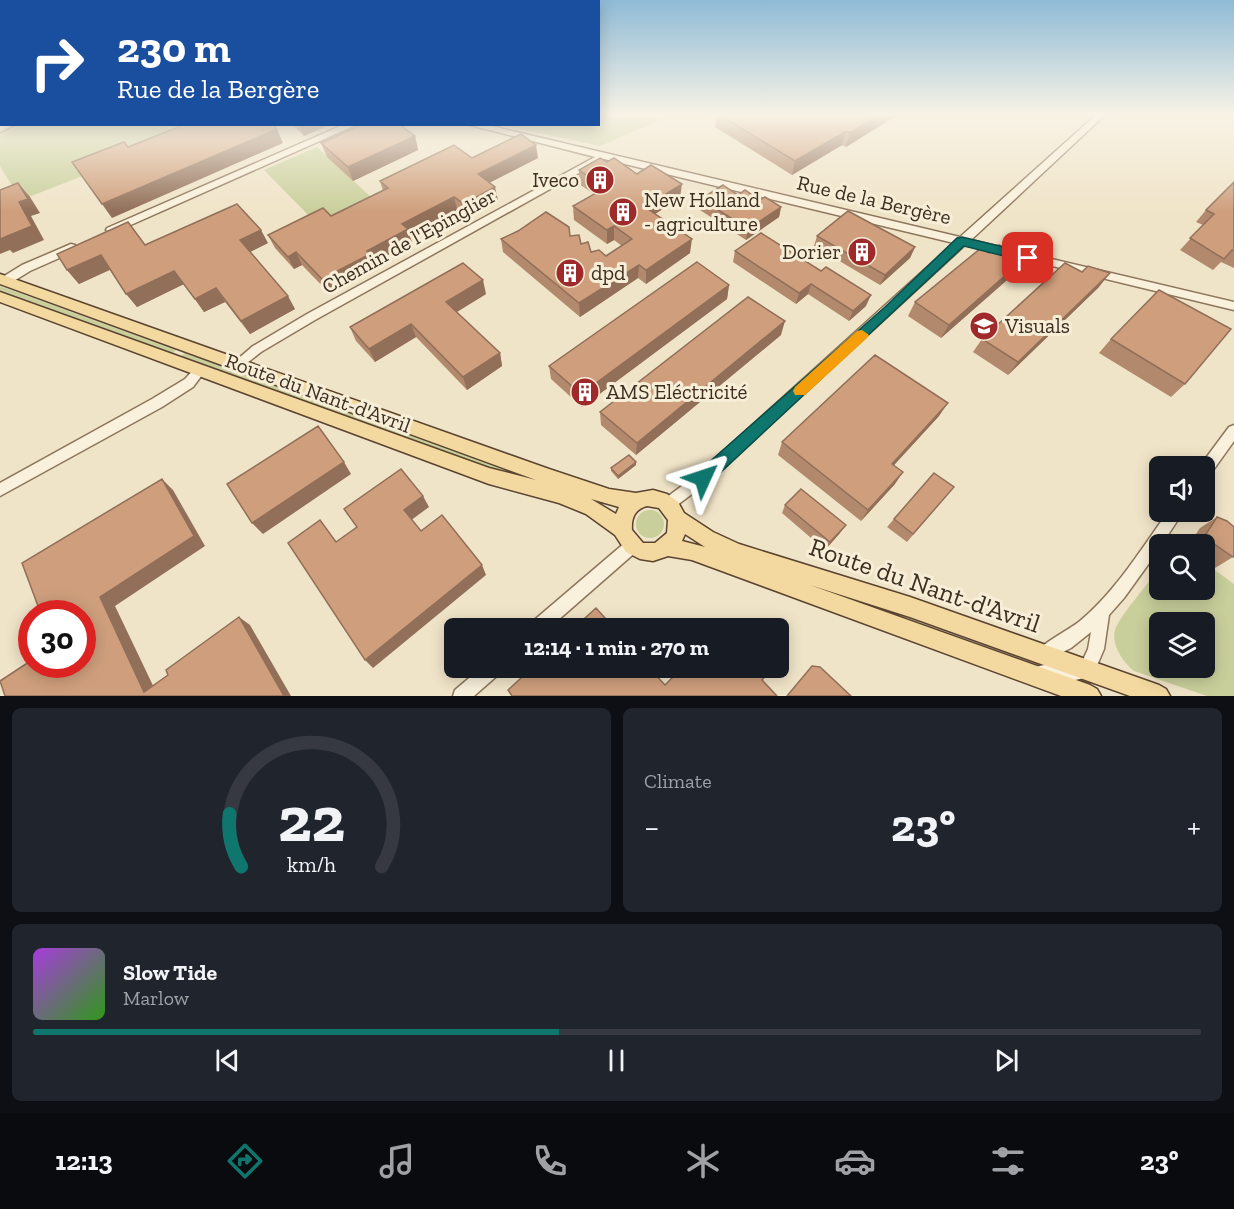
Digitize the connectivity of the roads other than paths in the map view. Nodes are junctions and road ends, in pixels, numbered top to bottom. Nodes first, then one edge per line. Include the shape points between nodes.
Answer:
1 (302, 146) edge
2 (563, 146) edge
3 (1066, 146) edge
4 (603, 156) junction
5 (97, 236) edge
6 (962, 241) junction
7 (77, 245) edge
8 (2, 280) edge
9 (0, 297) edge
10 (1234, 306) edge
11 (238, 364) junction
12 (199, 371) junction
13 (1234, 431) edge
14 (1215, 457) edge
15 (0, 490) edge
16 (636, 501) junction
17 (672, 512) junction
18 (1169, 522) edge
19 (621, 529) junction
20 (632, 546) junction
21 (665, 547) junction
22 (1101, 613) junction
23 (549, 618) edge
24 (1043, 654) junction
25 (1087, 669) junction
26 (1031, 673) junction
27 (482, 678) edge
28 (461, 696) edge
29 (1090, 696) edge
30 (1159, 696) edge

1 - 5 street
2 - 4 street, Rue de la Bergère
3 - 6 street
4 - 6 street, Rue de la Bergère
4 - 11 street, Chemin de l'Epinglier via 311,317
6 - 10 street, Rue de la Bergère
6 - 17 street via 703,478
7 - 8 street
8 - 11 main road, Route du Nant-d'Avril
9 - 12 main road, Route du Nant-d'Avril
11 - 16 main road, Route du Nant-d'Avril via 549,477 609,497
12 - 15 street via 189,383 157,403
12 - 19 main road, Route du Nant-d'Avril via 489,476 567,498 602,514
13 - 14 street
16 - 17 main road via 656,499
16 - 19 main road via 623,514
17 - 21 main road via 678,531
17 - 24 main road, Route du Nant-d'Avril via 706,538 737,552 835,581
18 - 22 street
19 - 20 main road
20 - 21 main road via 648,552
20 - 23 street
21 - 26 main road, Route du Nant-d'Avril via 692,551
22 - 24 street via 1082,632
22 - 25 street via 1100,639
24 - 25 main road, Route du Nant-d'Avril
25 - 26 street via 1063,674
25 - 30 main road, Route du Nant-d'Avril
26 - 29 main road, Route du Nant-d'Avril
27 - 28 street

